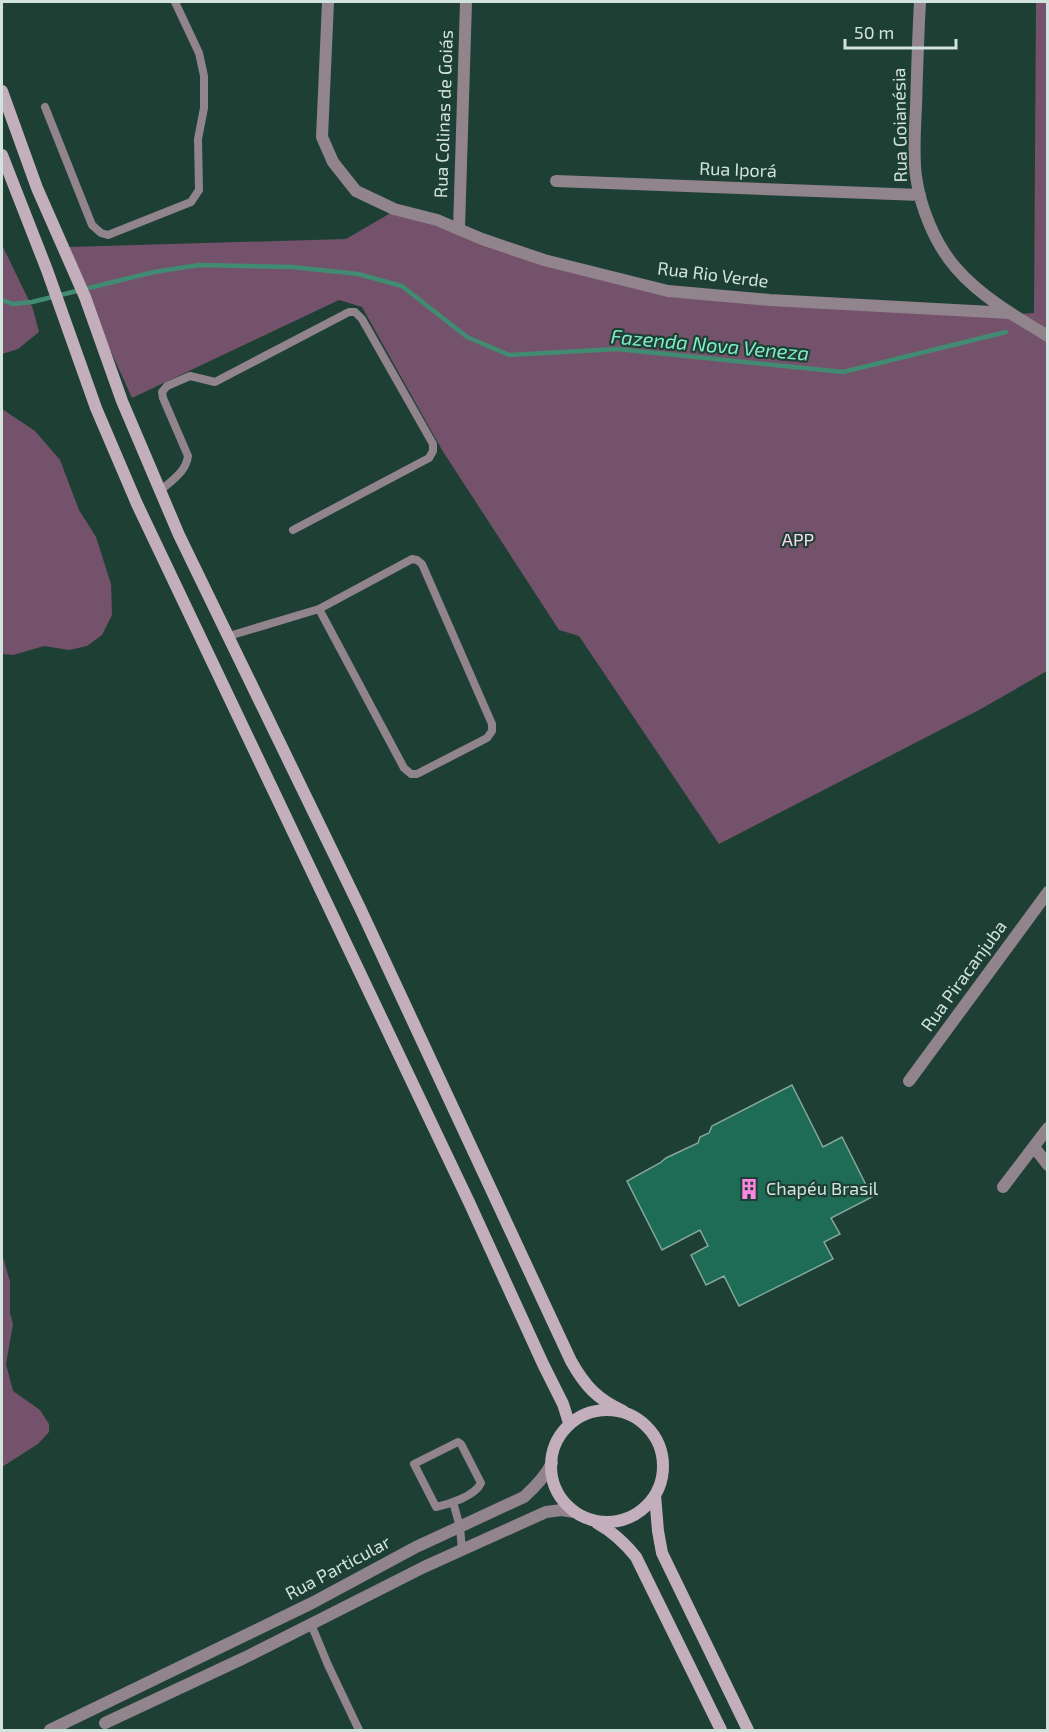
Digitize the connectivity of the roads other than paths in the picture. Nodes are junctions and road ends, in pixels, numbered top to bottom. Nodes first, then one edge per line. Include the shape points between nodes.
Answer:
1 (176, 2) edge
2 (328, 2) edge
3 (466, 2) edge
4 (920, 2) edge
5 (2, 91) edge
6 (45, 106) dead end
7 (2, 155) edge
8 (556, 180) dead end
9 (920, 195) junction
10 (459, 228) junction
11 (1010, 313) junction
12 (1047, 336) edge
13 (160, 491) junction
14 (293, 530) dead end
15 (319, 609) junction
16 (229, 636) junction
17 (1047, 892) edge
18 (909, 1081) dead end
19 (1047, 1128) edge
20 (1034, 1147) junction
21 (1047, 1165) edge
22 (1003, 1187) dead end
23 (623, 1411) junction
24 (569, 1423) junction
25 (552, 1463) junction
26 (655, 1495) junction
27 (453, 1502) junction
28 (574, 1512) junction
29 (588, 1519) junction
30 (460, 1527) junction
31 (416, 1547) junction
32 (462, 1550) junction
33 (424, 1567) junction
34 (311, 1624) junction
35 (129, 1693) junction
36 (98, 1707) junction
37 (136, 1708) junction
38 (107, 1727) edge
39 (50, 1731) edge
40 (359, 1731) edge
41 (721, 1731) edge
42 (748, 1731) edge

1 - 6 lane via 199,53 204,76 204,108 198,139 199,190 191,202 108,235 101,233 92,225
2 - 10 street, Rua Rio Verde via 322,137 333,162 356,191 394,209
3 - 10 street, Rua Colinas de Goiás
4 - 9 street, Rua Goianésia via 915,122
5 - 13 street via 37,188 84,295
7 - 24 street via 96,408 137,504 469,1202
8 - 9 street, Rua Iporá
9 - 11 street, Rua Goianésia via 941,247 956,268
10 - 11 street, Rua Rio Verde via 543,260 668,291
11 - 12 street, Rua Goianésia
13 - 14 lane via 182,472 188,456 163,398 167,387 190,376 214,382 355,312 433,444 433,452 429,458
13 - 16 street
15 - 15 lane via 417,560 492,724 487,738 411,774 404,768
15 - 16 lane
16 - 23 street via 571,1361 590,1390
17 - 18 street, Rua Piracanjuba
19 - 20 street
20 - 21 street
20 - 22 street
23 - 24 street via 595,1410
23 - 26 street via 643,1422 657,1440 663,1462
24 - 25 street via 554,1447
25 - 28 street via 556,1490
25 - 30 street, Rua Particular via 524,1497
26 - 29 street via 626,1519
26 - 42 street via 662,1553
27 - 27 lane via 481,1483 460,1442 413,1465 435,1506
27 - 30 lane
28 - 29 street
28 - 32 street, Rua Particular via 546,1512
29 - 41 street via 611,1530 636,1557
30 - 31 street, Rua Particular
30 - 32 lane
31 - 33 street
31 - 35 street, Rua Particular
32 - 33 street, Rua Particular
33 - 34 street, Rua Particular
34 - 37 street, Rua Particular via 230,1670
34 - 40 lane
35 - 36 street, Rua Particular
35 - 37 lane
36 - 38 street
36 - 39 street, Rua Particular
37 - 38 street, Rua Particular

